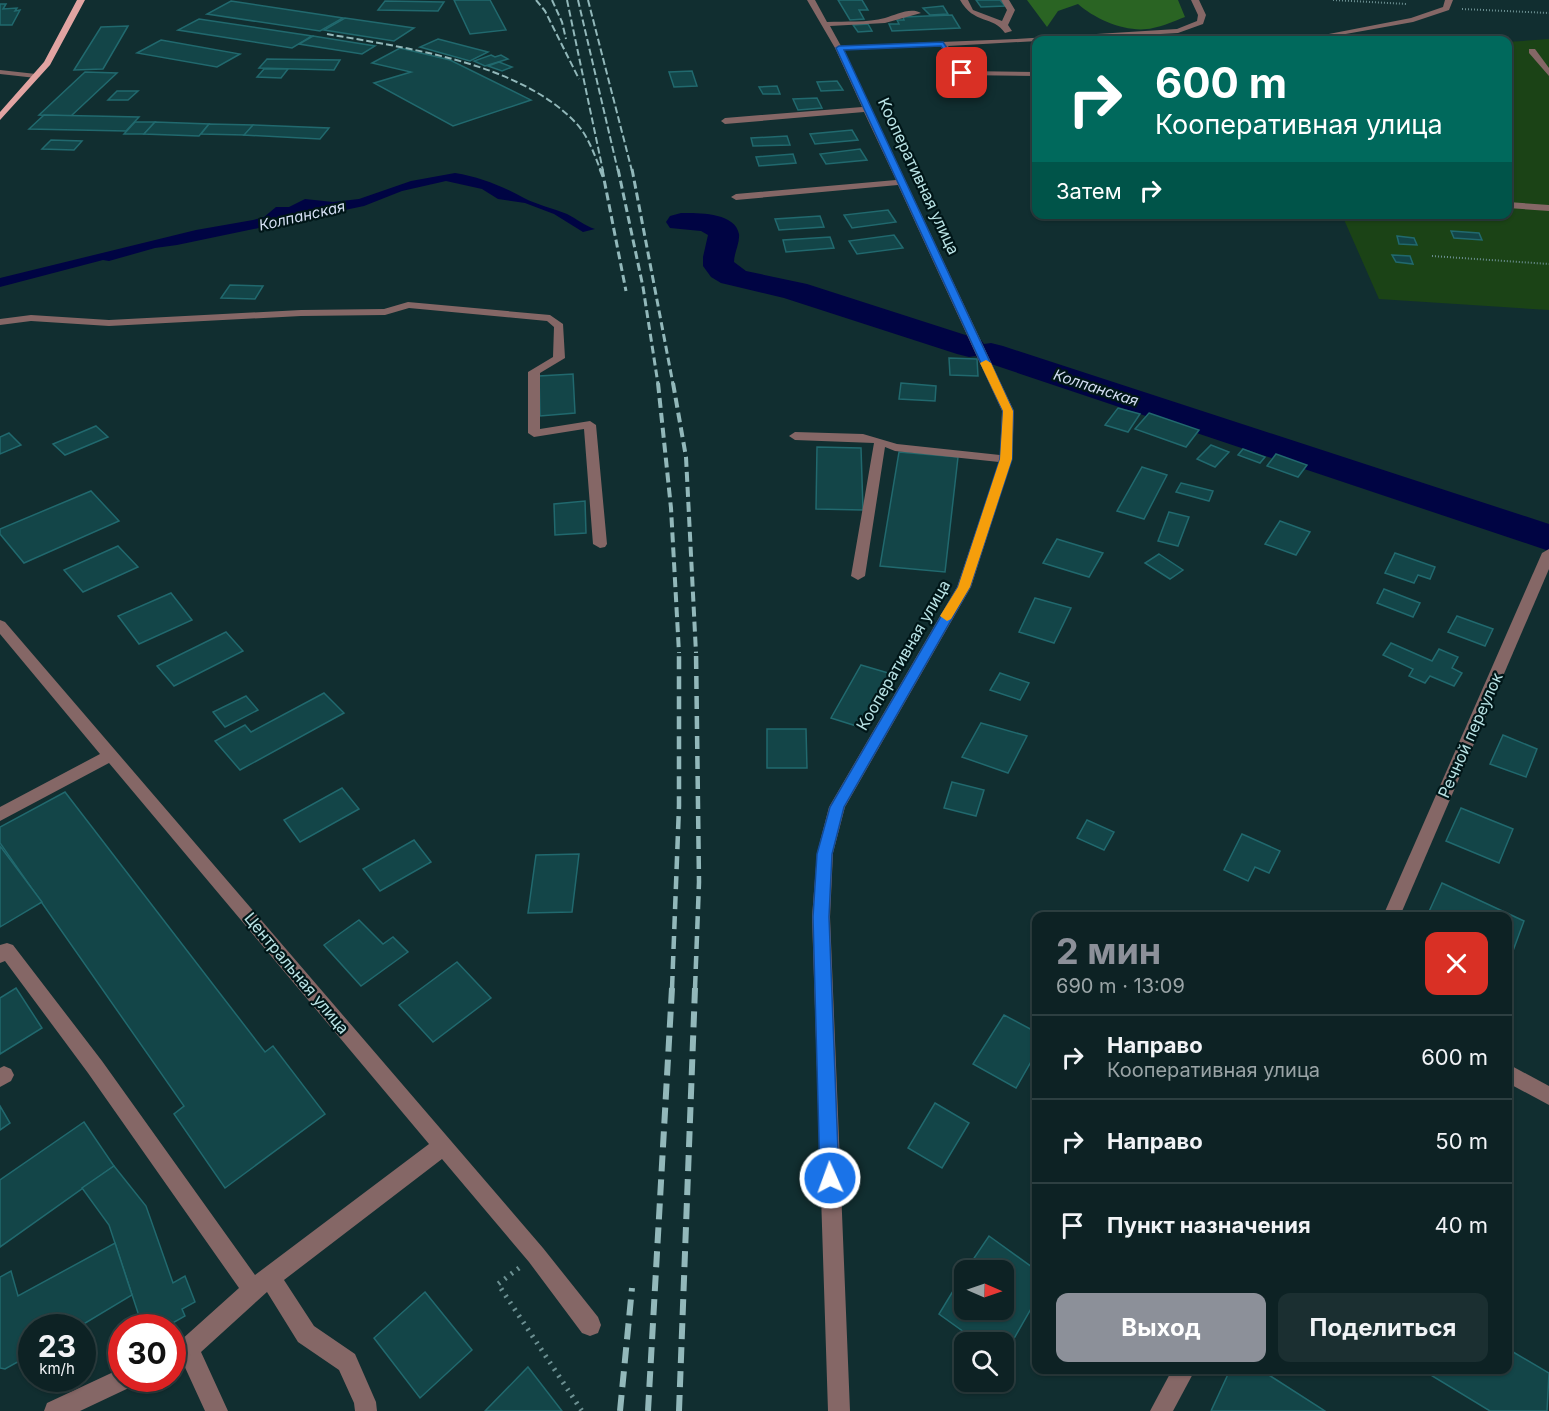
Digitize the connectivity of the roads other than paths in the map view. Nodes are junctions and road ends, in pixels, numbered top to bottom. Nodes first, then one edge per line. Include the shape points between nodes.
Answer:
1 (81, 0) edge
2 (811, 0) edge
3 (964, 0) edge
4 (1005, 0) edge
5 (1195, 0) edge
6 (1449, 0) edge
7 (917, 13) dead end
8 (825, 24) junction
9 (1004, 25) junction
10 (1148, 36) edge
11 (1324, 36) edge
12 (1016, 41) junction
13 (1032, 41) edge
14 (943, 44) junction
15 (839, 48) junction
16 (1532, 51) dead end
17 (0, 72) edge
18 (1032, 74) edge
19 (1549, 74) edge
20 (36, 76) junction
21 (867, 109) junction
22 (0, 117) edge
23 (725, 121) dead end
24 (901, 182) junction
25 (736, 197) dead end
26 (1512, 206) edge
27 (1549, 208) edge
28 (0, 322) edge
29 (795, 436) dead end
30 (879, 441) junction
31 (1006, 459) junction
32 (600, 544) dead end
33 (1549, 553) edge
34 (858, 576) dead end
35 (0, 625) edge
36 (111, 755) junction
37 (0, 815) edge
38 (1392, 912) edge
39 (0, 955) edge
40 (1512, 1075) edge
41 (1549, 1096) edge
42 (443, 1146) junction
43 (270, 1277) junction
44 (253, 1290) junction
45 (590, 1325) dead end
46 (186, 1348) edge
47 (186, 1362) edge
48 (1182, 1374) edge
49 (108, 1386) edge
50 (55, 1411) edge
51 (217, 1411) edge
52 (366, 1411) edge
53 (839, 1411) edge
54 (1161, 1411) edge

1 - 20 main road
2 - 8 street, Кооперативная улица
3 - 9 street via 970,11
4 - 9 street via 1011,10
5 - 10 street via 1202,15 1200,22 1190,28
6 - 11 street via 1446,8 1413,20
7 - 8 street via 885,21
8 - 15 street, Кооперативная улица
9 - 12 street
12 - 13 street
12 - 14 street
14 - 15 street
14 - 18 street via 962,73
15 - 21 street, Кооперативная улица
16 - 19 street
17 - 20 street
20 - 22 main road
21 - 23 street
21 - 24 street, Кооперативная улица
24 - 25 street
24 - 31 street, Кооперативная улица via 1008,411
26 - 27 street
28 - 32 street via 31,318 109,323 385,312 408,305 550,318 559,326 559,358 534,372 534,433 590,425
29 - 30 street
30 - 31 street via 895,447
30 - 34 street
31 - 53 street, Кооперативная улица via 964,587 837,807 825,854 821,917
33 - 38 street, Речной переулок
35 - 36 street, Центральная улица
36 - 37 street
36 - 42 street, Центральная улица
39 - 44 street via 7,950 41,995
40 - 41 street
42 - 43 street
42 - 45 street, Центральная улица
43 - 44 street
43 - 52 street via 306,1334 347,1362
44 - 46 street
47 - 51 street
48 - 54 street
49 - 50 street

